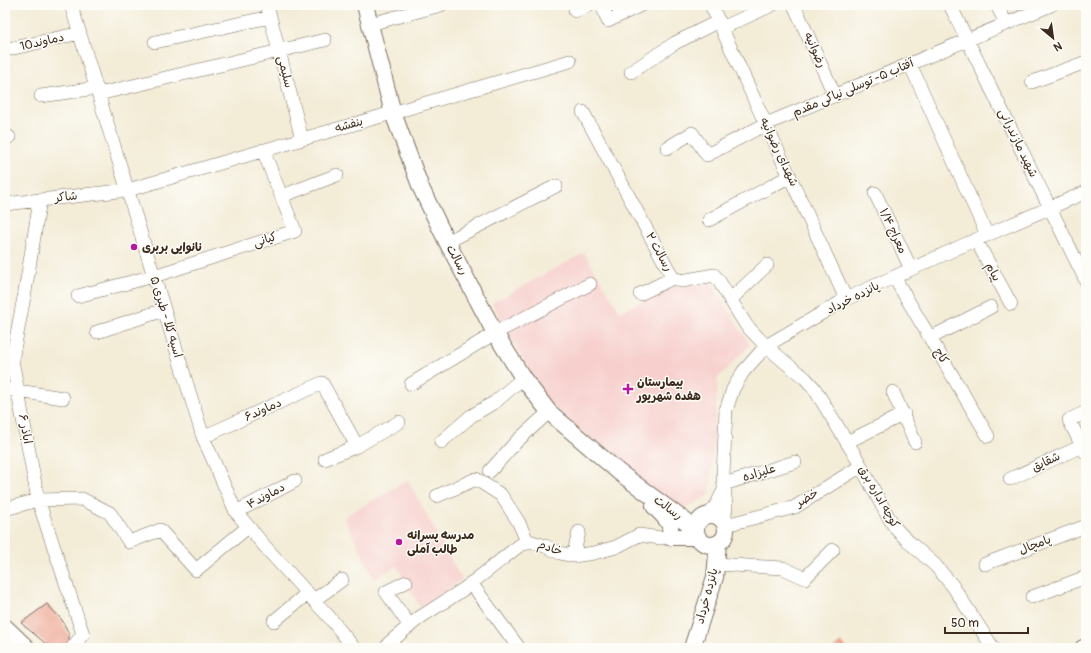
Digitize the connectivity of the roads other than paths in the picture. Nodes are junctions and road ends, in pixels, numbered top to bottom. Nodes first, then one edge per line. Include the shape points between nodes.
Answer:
1 (71, 5) edge
2 (365, 5) edge
3 (441, 5) edge
4 (588, 5) edge
5 (602, 5) edge
6 (641, 5) edge
7 (711, 5) edge
8 (772, 5) edge
9 (794, 5) edge
10 (950, 5) edge
11 (997, 5) edge
12 (1051, 5) edge
13 (269, 11) edge
14 (575, 11) dead end
15 (370, 24) junction
16 (1006, 24) junction
17 (720, 25) junction
18 (80, 33) junction
19 (325, 40) dead end
20 (967, 40) junction
21 (155, 42) dead end
22 (5, 50) edge
23 (279, 52) junction
24 (570, 61) dead end
25 (1086, 62) edge
26 (910, 64) junction
27 (631, 72) dead end
28 (1032, 82) dead end
29 (98, 91) junction
30 (41, 96) dead end
31 (835, 96) junction
32 (582, 112) dead end
33 (393, 113) junction
34 (766, 124) junction
35 (302, 139) junction
36 (667, 148) dead end
37 (263, 150) junction
38 (336, 175) dead end
39 (790, 176) junction
40 (556, 186) dead end
41 (128, 190) junction
42 (1086, 192) edge
43 (875, 193) dead end
44 (282, 196) junction
45 (40, 200) junction
46 (5, 204) edge
47 (1050, 208) junction
48 (709, 220) dead end
49 (981, 238) junction
50 (447, 242) junction
51 (767, 264) dead end
52 (911, 270) junction
53 (154, 276) junction
54 (894, 277) junction
55 (673, 278) junction
56 (1086, 281) edge
57 (590, 284) dead end
58 (640, 294) dead end
59 (78, 296) dead end
60 (846, 299) junction
61 (730, 300) junction
62 (1011, 304) dead end
63 (991, 307) dead end
64 (164, 310) junction
65 (97, 332) dead end
66 (495, 333) junction
67 (930, 338) junction
68 (766, 346) junction
69 (9, 352) edge
70 (523, 378) junction
71 (411, 384) dead end
72 (11, 390) edge
73 (893, 392) dead end
74 (63, 398) dead end
75 (548, 412) junction
76 (1086, 412) edge
77 (904, 414) junction
78 (400, 422) dead end
79 (988, 436) dead end
80 (203, 437) junction
81 (441, 442) dead end
82 (847, 442) junction
83 (915, 442) dead end
84 (357, 446) junction
85 (1084, 450) edge
86 (325, 459) dead end
87 (795, 462) dead end
88 (860, 466) junction
89 (490, 471) dead end
90 (620, 473) junction
91 (1010, 479) dead end
92 (295, 481) dead end
93 (724, 487) junction
94 (437, 496) dead end
95 (38, 500) junction
96 (5, 509) edge
97 (236, 512) junction
98 (709, 515) junction
99 (725, 523) junction
100 (1086, 526) edge
101 (248, 527) junction
102 (579, 532) dead end
103 (697, 533) junction
104 (669, 537) junction
105 (528, 543) junction
106 (718, 543) junction
107 (833, 550) dead end
108 (573, 556) junction
109 (716, 564) junction
110 (985, 564) dead end
111 (1086, 578) edge
112 (342, 580) dead end
113 (406, 582) dead end
114 (471, 583) junction
115 (311, 597) junction
116 (1032, 597) dead end
117 (274, 621) dead end
118 (410, 626) junction
119 (5, 627) edge
120 (5, 638) edge
121 (1086, 647) edge
122 (16, 648) edge
123 (27, 648) edge
124 (72, 648) edge
125 (354, 648) edge
126 (386, 648) edge
127 (519, 648) edge
128 (692, 648) edge
129 (993, 648) edge
130 (1083, 648) edge

1 - 18 street, اسپه کلا - طبری ۵
2 - 15 main road, رسالت
3 - 15 street
4 - 14 street
5 - 6 street via 608,21
7 - 17 street, شهدای رضوانیه
8 - 17 street
9 - 31 street, رضوانیه
10 - 20 street, شهید مازندرانی
11 - 16 street
12 - 16 street, آفتاب ۵- توسلی نیاکی مقدم
13 - 21 street
13 - 23 street, سلیمی
15 - 33 main road, رسالت
16 - 20 street, آفتاب ۵- توسلی نیاکی مقدم
17 - 27 street via 675,43
17 - 34 street, شهدای رضوانیه
18 - 22 street, دماوند10
18 - 29 street, اسپه کلا - طبری ۵
19 - 23 street
20 - 26 street, آفتاب ۵- توسلی نیاکی مقدم
20 - 47 street, شهید مازندرانی
23 - 29 street
23 - 35 street, سلیمی
24 - 33 street, بنفشه
25 - 28 street
26 - 31 street, آفتاب ۵- توسلی نیاکی مقدم
26 - 49 street, پیام
29 - 30 street
29 - 41 street, اسپه کلا - طبری ۵
31 - 34 street, آفتاب ۵- توسلی نیاکی مقدم
32 - 55 street, رسالت ۲
33 - 35 street, بنفشه
33 - 50 main road, رسالت via 421,188
34 - 36 street, آفتاب ۵- توسلی نیاکی مقدم via 707,155 692,133
34 - 39 street, شهدای رضوانیه
35 - 37 street, بنفشه
37 - 41 street, بنفشه
37 - 44 street, کیانی
38 - 44 street
39 - 48 street
39 - 60 street, شهدای رضوانیه
40 - 50 street
41 - 45 street, شاکر
41 - 53 street, اسپه کلا - طبری ۵
42 - 47 street, پانزده خرداد
43 - 52 street, معراج ۱/۴
44 - 53 street, کیانی via 295,231
45 - 46 street, شاکر
45 - 69 street, اباذر ۶ via 25,292
47 - 49 street, پانزده خرداد
47 - 56 street, شهید مازندرانی
49 - 52 street, پانزده خرداد
49 - 62 street, پیام
50 - 66 main road, رسالت
51 - 61 street
52 - 54 street, پانزده خرداد
53 - 59 street
53 - 64 street, اسپه کلا - طبری ۵
54 - 60 street, پانزده خرداد
54 - 67 street, کاج
55 - 58 street
55 - 61 street, رسالت ۲ via 682,281 714,276
57 - 66 street
60 - 68 street, پانزده خرداد
61 - 68 street, رسالت ۲ via 746,325
63 - 67 street
64 - 65 street
64 - 80 street, اسپه کلا - طبری ۵
66 - 70 main road, رسالت
66 - 71 street
67 - 79 street, کاج
68 - 82 street, کوچه اداره برق via 814,388
68 - 93 street, پانزده خرداد via 743,372 733,389 726,410
69 - 72 street, اباذر ۶ via 12,360
70 - 75 main road, رسالت
70 - 81 street via 495,402 471,416
72 - 74 street
72 - 95 street, اباذر ۶
73 - 77 street
75 - 89 street via 516,441
75 - 90 main road, رسالت
76 - 85 street via 1069,420
77 - 82 street
77 - 83 street
78 - 84 street
80 - 84 street, دماوند۶ via 322,383
80 - 97 street, اسپه کلا - طبری ۵
82 - 88 street, کوچه اداره برق
84 - 86 street
85 - 91 street, شقایق
87 - 93 street, علیزاده
88 - 99 street, خضر via 795,507
88 - 129 street, کوچه اداره برق via 896,529 935,565 952,585
90 - 103 main road, رسالت
90 - 104 main road, رسالت via 630,488 653,506 670,525
92 - 97 street, دماوند۴
93 - 98 street, پانزده خرداد
93 - 99 street, پانزده خرداد
94 - 105 street via 476,479 502,495
95 - 96 street
95 - 101 street via 82,499 110,513 129,542 160,530 196,570
95 - 124 street, اباذر ۶ via 84,634
97 - 101 street, اسپه کلا - طبری ۵
98 - 99 main road via 718,516
98 - 103 main road via 700,519
99 - 106 main road via 725,535
100 - 110 street, پامچال
101 - 115 street, اسپه کلا - طبری ۵
102 - 108 street
103 - 104 main road, خادم
103 - 106 main road via 704,543
104 - 108 street, خادم via 639,536 594,553
105 - 108 street, خادم via 532,542
105 - 114 street, خادم via 520,545
106 - 109 main road, پانزده خرداد
107 - 109 street via 805,578 783,568
109 - 128 main road, پانزده خرداد via 715,576
111 - 116 street
112 - 115 street
113 - 118 street via 386,592
114 - 118 street, خادم
114 - 127 street
115 - 117 street
115 - 125 street, اسپه کلا - طبری ۵
118 - 126 street, خادم
119 - 123 main road
120 - 122 main road
121 - 130 main road

